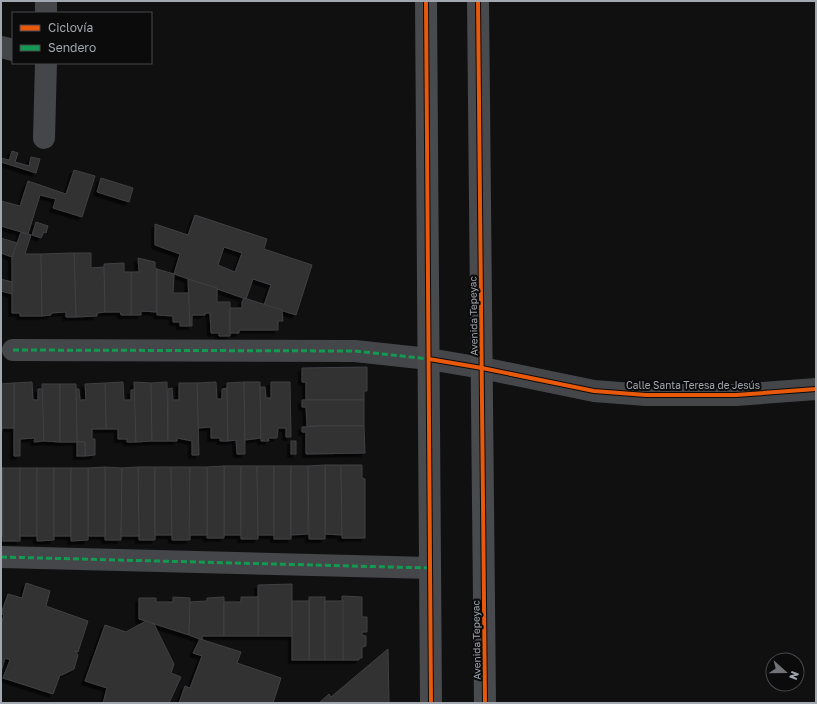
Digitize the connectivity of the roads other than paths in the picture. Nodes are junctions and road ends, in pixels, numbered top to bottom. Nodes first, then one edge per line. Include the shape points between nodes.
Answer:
1 (46, 1) edge
2 (426, 1) edge
3 (478, 1) edge
4 (46, 12) edge
5 (1, 47) edge
6 (12, 50) edge
7 (46, 64) edge
8 (44, 138) dead end
9 (13, 350) dead end
10 (428, 359) junction
11 (482, 368) junction
12 (816, 389) edge
13 (1, 557) edge
14 (430, 568) junction
15 (431, 703) edge
16 (485, 703) edge

1 - 4 street
2 - 10 street
3 - 11 street, Avenida Tepeyac
5 - 6 street
7 - 8 street
9 - 10 street, Calle Santa Teresa de Jesús via 355,351
10 - 11 street, Calle Santa Teresa de Jesús
10 - 14 street
11 - 12 street, Calle Santa Teresa de Jesús via 594,391 646,395 736,394
11 - 16 street, Avenida Tepeyac
13 - 14 street
14 - 15 street

